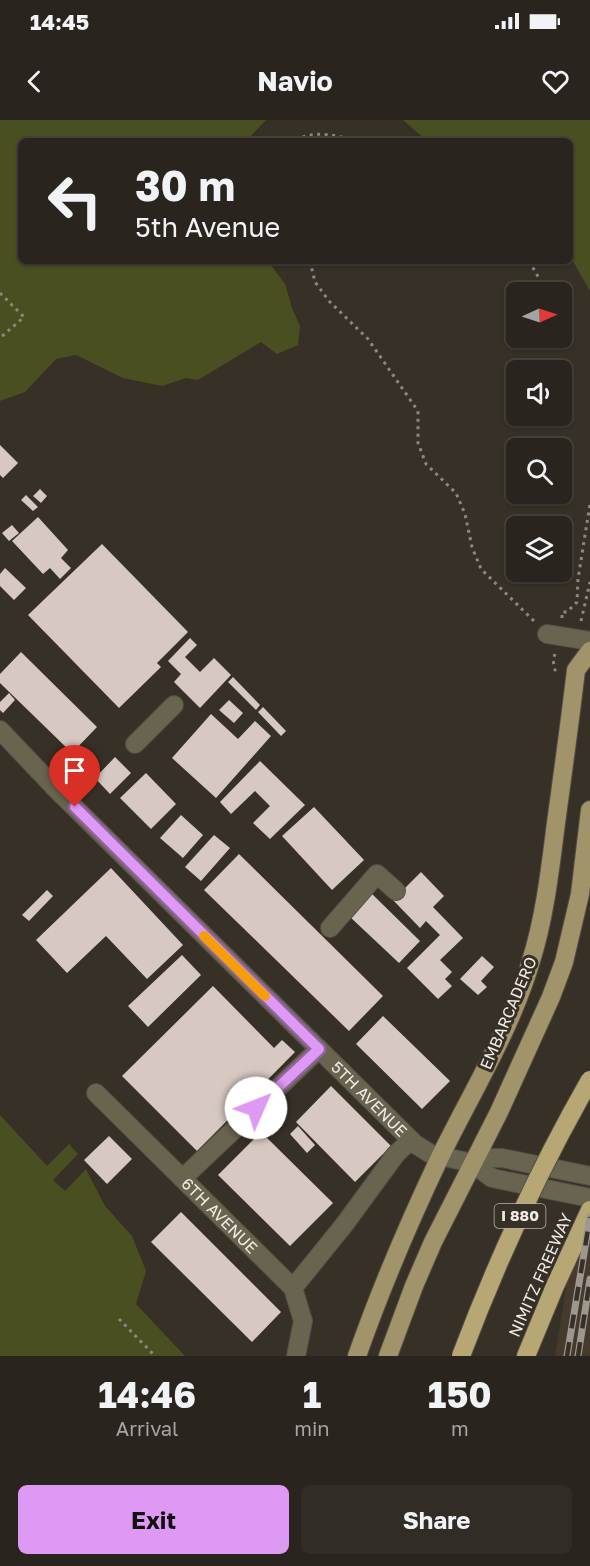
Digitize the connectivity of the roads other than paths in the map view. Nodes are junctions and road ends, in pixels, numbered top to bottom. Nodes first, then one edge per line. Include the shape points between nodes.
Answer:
1 (547, 634) road end
2 (590, 641) edge
3 (590, 651) edge
4 (174, 705) dead end
5 (0, 730) edge
6 (135, 744) dead end
7 (590, 810) edge
8 (396, 891) dead end
9 (330, 928) dead end
10 (319, 1049) junction
11 (590, 1080) edge
12 (96, 1093) dead end
13 (411, 1140) junction
14 (441, 1156) junction
15 (472, 1163) junction
16 (590, 1176) edge
17 (183, 1178) junction
18 (590, 1198) edge
19 (590, 1210) edge
20 (293, 1288) junction
21 (296, 1356) edge
22 (357, 1356) edge
23 (388, 1356) edge
24 (461, 1356) edge
25 (526, 1356) edge

1 - 2 street
3 - 14 main road, EMBARCADERO via 576,670 542,921 531,963 487,1066
4 - 6 street
5 - 10 street, 5TH AVENUE
7 - 15 main road, EMBARCADERO via 580,894 564,962 529,1047
8 - 9 street via 377,874
10 - 13 street, 5TH AVENUE
10 - 17 street
11 - 24 highway, I 880, bridge via 524,1207
12 - 17 street, 6TH AVENUE
13 - 14 street, 5TH AVENUE
13 - 20 street via 396,1154
14 - 15 street, 5TH AVENUE
14 - 22 main road, EMBARCADERO via 388,1274
15 - 16 street, 5TH AVENUE via 502,1158
15 - 18 street, 5TH AVENUE via 492,1178
15 - 23 main road, EMBARCADERO via 414,1286
17 - 20 street, 6TH AVENUE
19 - 25 highway, NIMITZ FREEWAY
20 - 21 street, 6TH AVENUE via 303,1321

